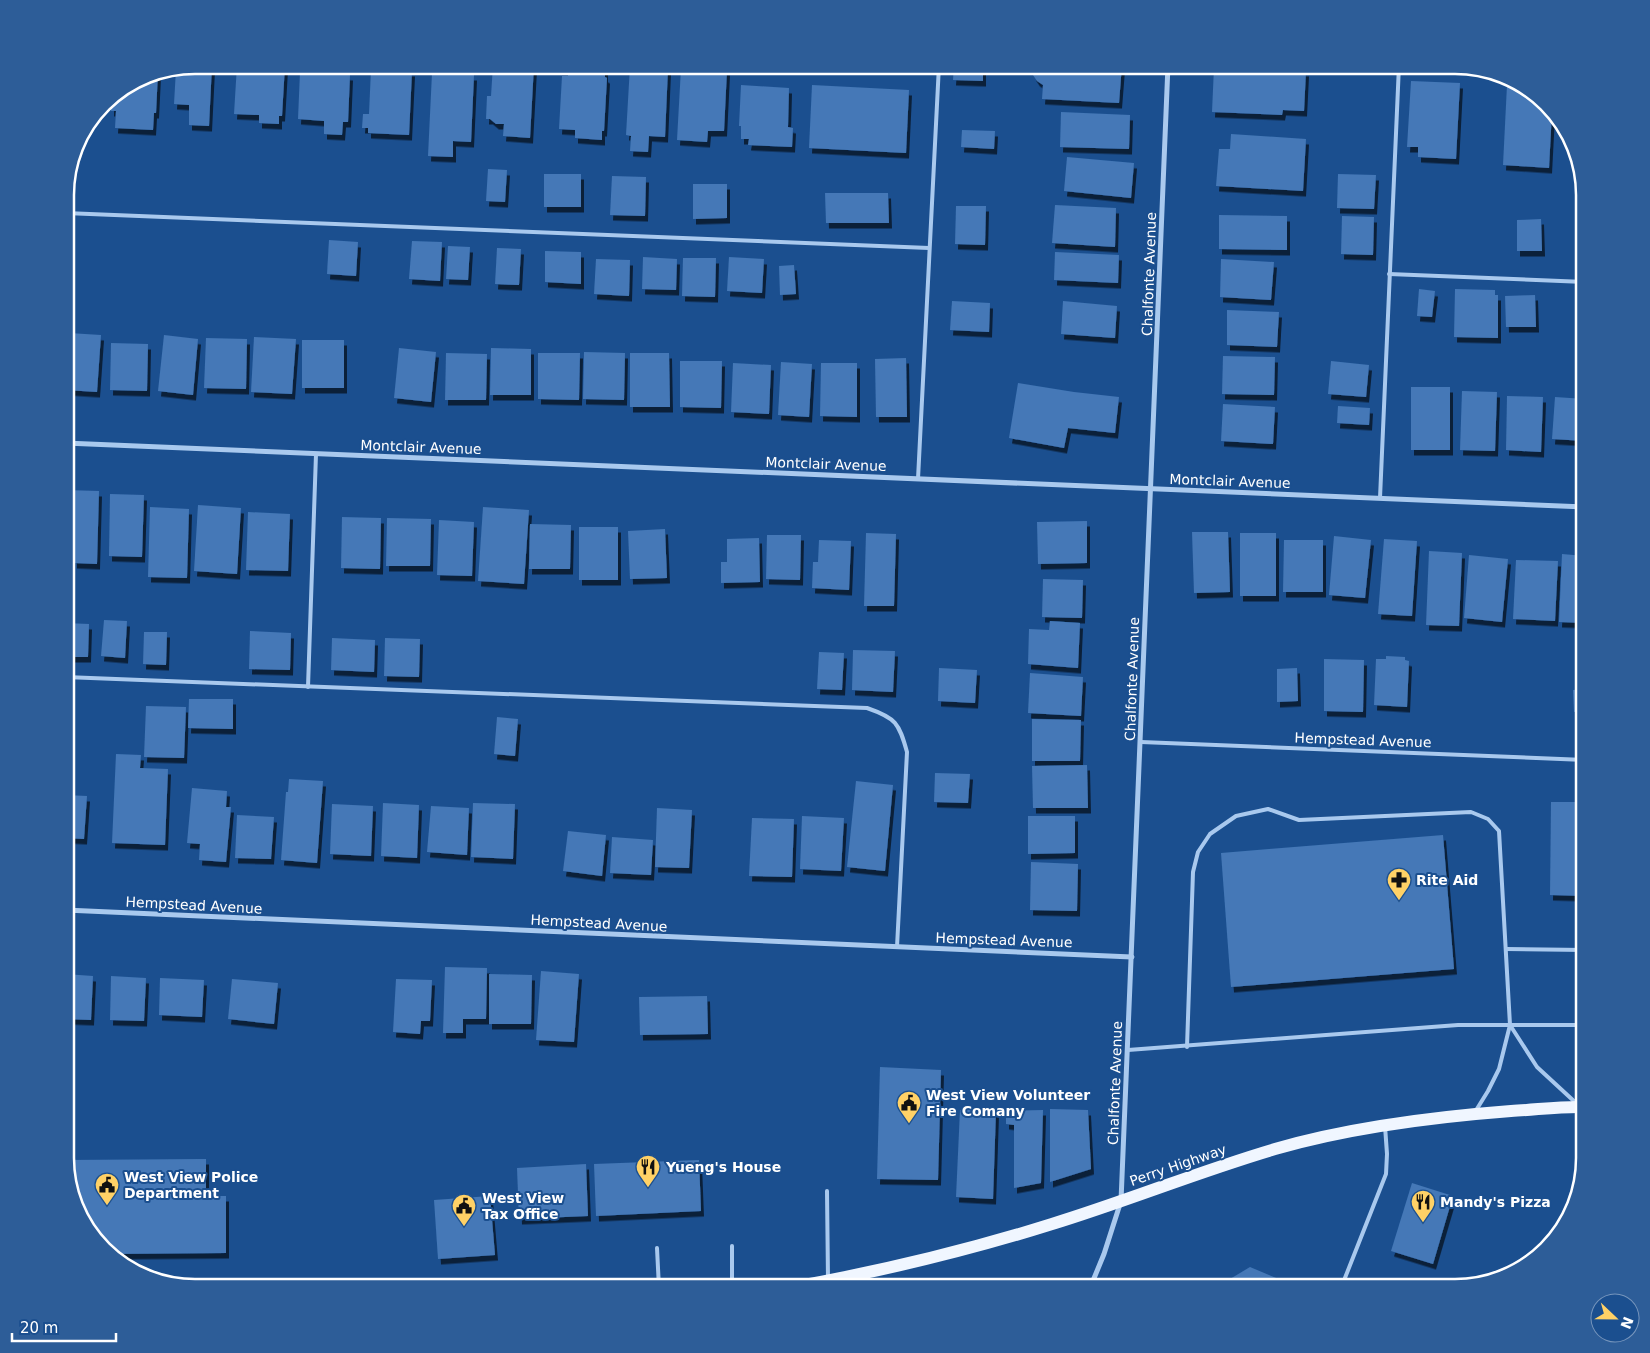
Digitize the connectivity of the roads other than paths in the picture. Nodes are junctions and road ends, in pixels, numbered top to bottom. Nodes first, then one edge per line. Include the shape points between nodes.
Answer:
1 (939, 74) edge
2 (1168, 74) edge
3 (1399, 74) edge
4 (74, 213) edge
5 (929, 248) junction
6 (1389, 274) junction
7 (1576, 282) edge
8 (74, 443) edge
9 (316, 454) junction
10 (918, 479) junction
11 (1151, 489) junction
12 (1380, 498) junction
13 (1576, 507) edge
14 (74, 677) edge
15 (308, 687) junction
16 (1140, 742) junction
17 (1576, 760) edge
18 (74, 910) edge
19 (897, 947) junction
20 (1506, 949) junction
21 (1576, 950) edge
22 (1132, 957) junction
23 (1510, 1025) junction
24 (1576, 1025) edge
25 (1187, 1047) junction
26 (1128, 1050) junction
27 (1576, 1102) edge
28 (1576, 1107) edge
29 (1474, 1114) junction
30 (1385, 1124) junction
31 (827, 1191) dead end
32 (1121, 1201) junction
33 (732, 1246) dead end
34 (657, 1248) dead end
35 (658, 1279) edge
36 (732, 1279) edge
37 (828, 1279) edge
38 (838, 1279) edge
39 (1094, 1279) edge
40 (1345, 1279) edge

1 - 5 lane
2 - 11 street, Chalfonte Avenue
3 - 6 lane
4 - 5 lane
5 - 10 lane
6 - 7 lane
6 - 12 lane
8 - 9 street, Montclair Avenue
9 - 10 street, Montclair Avenue
9 - 15 lane
10 - 11 street, Montclair Avenue
11 - 12 street, Montclair Avenue
11 - 16 street, Chalfonte Avenue
12 - 13 street, Montclair Avenue
14 - 15 lane
15 - 19 lane via 867,708 886,715 900,729 907,752
16 - 17 lane, Hempstead Avenue
16 - 22 street, Chalfonte Avenue
18 - 19 street, Hempstead Avenue
19 - 22 street, Hempstead Avenue
20 - 21 lane
20 - 23 lane
20 - 25 lane via 1499,831 1488,819 1471,812 1298,820 1268,809 1236,816 1210,834 1198,852 1193,872
22 - 26 street, Chalfonte Avenue
23 - 24 lane
23 - 25 lane via 1458,1025
23 - 27 lane via 1537,1067
23 - 29 lane via 1499,1069
25 - 26 lane
26 - 32 street, Chalfonte Avenue
28 - 29 main road, Perry Highway
29 - 30 main road, Perry Highway
30 - 32 main road, Perry Highway via 1277,1148
30 - 40 lane via 1386,1174
31 - 37 lane
32 - 38 main road, Perry Highway via 980,1246
32 - 39 street, Chalfonte Avenue
33 - 36 lane
34 - 35 lane

